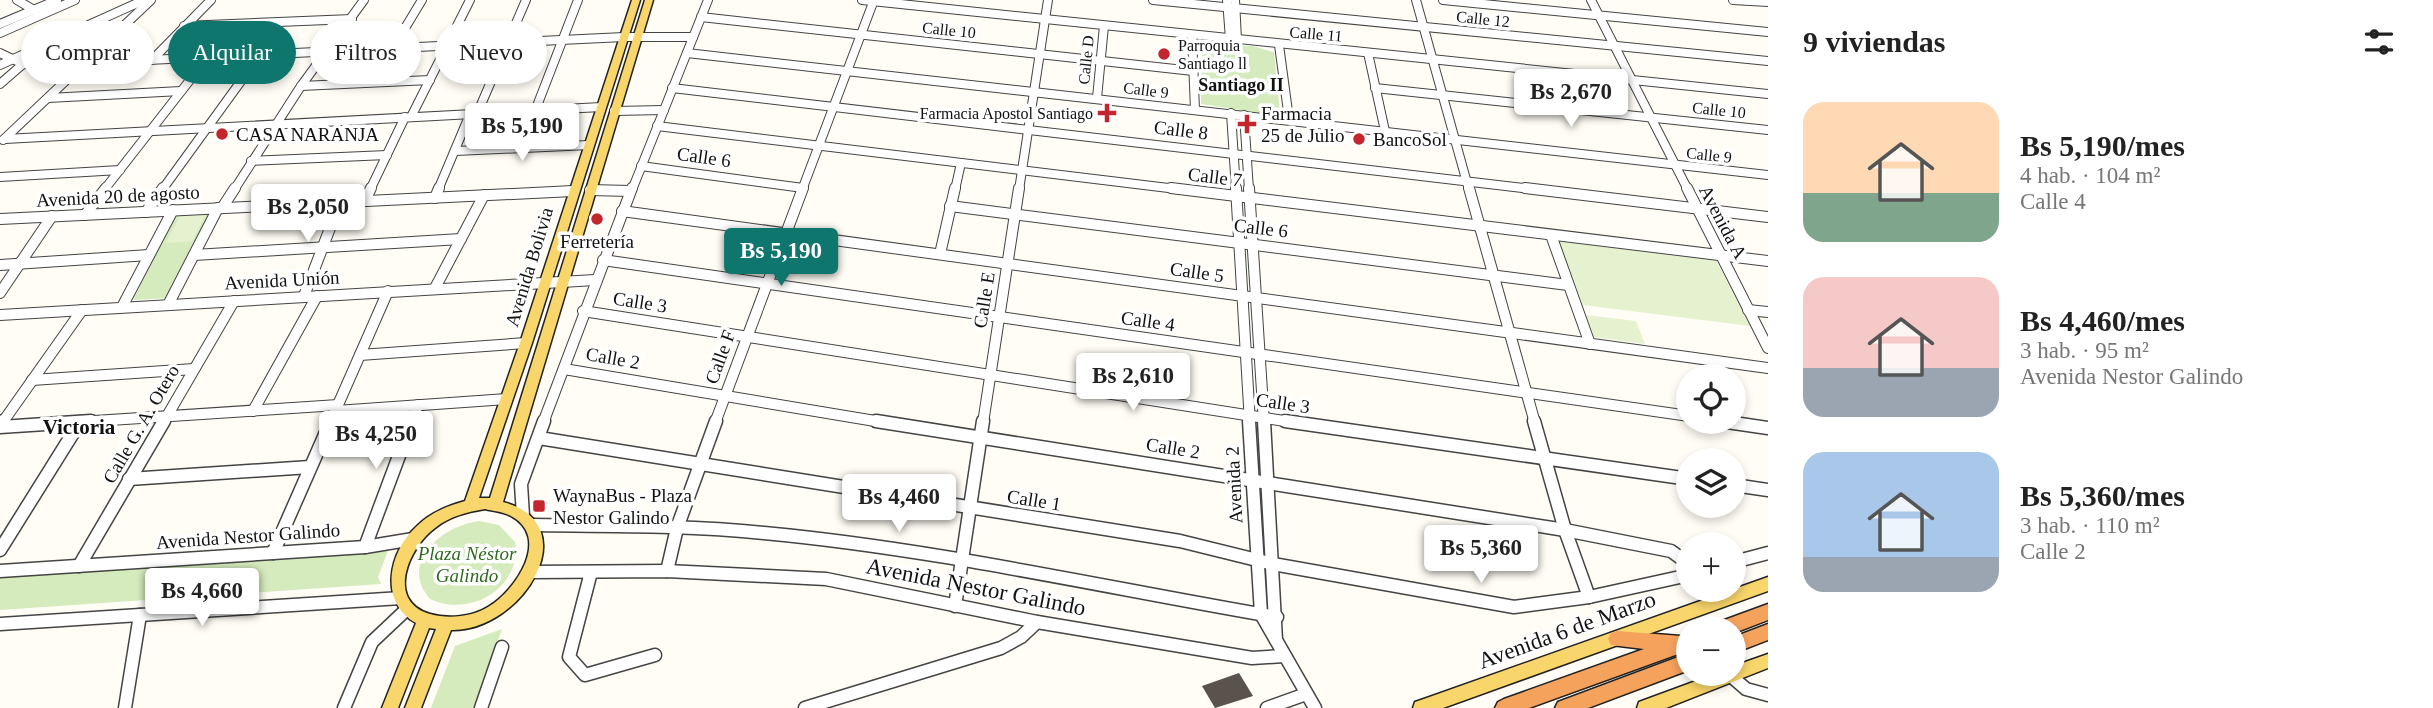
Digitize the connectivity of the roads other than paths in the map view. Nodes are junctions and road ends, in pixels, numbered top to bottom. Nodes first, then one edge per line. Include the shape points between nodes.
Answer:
1 (17, 0) edge
2 (57, 0) edge
3 (75, 0) edge
4 (144, 0) edge
5 (151, 0) edge
6 (211, 0) edge
7 (364, 0) edge
8 (422, 0) edge
9 (470, 0) edge
10 (526, 0) edge
11 (578, 0) edge
12 (636, 0) edge
13 (649, 0) edge
14 (708, 0) edge
15 (862, 0) edge
16 (1048, 0) edge
17 (1153, 0) edge
18 (1416, 0) edge
19 (1443, 0) edge
20 (1591, 0) edge
21 (1733, 0) edge
22 (874, 1) edge
23 (1471, 1) edge
24 (1768, 2) edge
25 (1231, 4) edge
26 (34, 10) junction
27 (1599, 15) junction
28 (701, 17) junction
29 (352, 19) joint
30 (1045, 19) junction
31 (95, 21) edge
32 (129, 21) edge
33 (189, 21) edge
34 (296, 21) edge
35 (409, 21) edge
36 (460, 21) edge
37 (517, 21) edge
38 (0, 24) edge
39 (1104, 26) junction
40 (1423, 27) junction
41 (1768, 32) edge
42 (0, 33) edge
43 (861, 34) junction
44 (1192, 35) junction
45 (624, 37) junction
46 (637, 37) junction
47 (693, 37) junction
48 (563, 40) junction
49 (1233, 40) junction
50 (547, 41) edge
51 (168, 43) edge
52 (1279, 45) junction
53 (1615, 46) junction
54 (0, 53) edge
55 (687, 53) junction
56 (1368, 53) junction
57 (1040, 54) junction
58 (21, 55) edge
59 (154, 58) edge
60 (10, 60) junction
61 (1099, 60) junction
62 (1433, 60) junction
63 (1768, 61) edge
64 (21, 63) edge
65 (0, 65) edge
66 (21, 66) edge
67 (435, 70) edge
68 (847, 71) junction
69 (1194, 71) junction
70 (310, 72) edge
71 (430, 80) junction
72 (1632, 81) junction
73 (0, 84) edge
74 (64, 84) edge
75 (187, 84) edge
76 (238, 84) edge
77 (488, 84) edge
78 (301, 86) junction
79 (673, 88) junction
80 (181, 91) junction
81 (1376, 91) junction
82 (1034, 92) junction
83 (1768, 94) edge
84 (1097, 98) junction
85 (1443, 98) junction
86 (48, 99) junction
87 (601, 107) junction
88 (834, 107) junction
89 (535, 110) junction
90 (664, 110) junction
91 (1195, 110) junction
92 (614, 111) junction
93 (1231, 113) junction
94 (473, 114) junction
95 (1244, 115) junction
96 (408, 117) junction
97 (1289, 119) junction
98 (1651, 120) junction
99 (275, 124) junction
100 (657, 126) junction
101 (205, 128) junction
102 (1028, 130) junction
103 (1768, 130) edge
104 (151, 131) junction
105 (1384, 131) junction
106 (1768, 136) edge
107 (1455, 140) junction
108 (2, 141) edge
109 (820, 144) junction
110 (589, 145) junction
111 (454, 151) junction
112 (1240, 154) junction
113 (387, 155) junction
114 (251, 161) junction
115 (961, 163) junction
116 (1673, 165) junction
117 (641, 166) junction
118 (120, 170) junction
119 (1022, 170) junction
120 (1768, 175) edge
121 (0, 177) edge
122 (1467, 181) junction
123 (803, 188) junction
124 (590, 190) junction
125 (573, 191) junction
126 (630, 191) junction
127 (484, 195) junction
128 (435, 198) junction
129 (1242, 198) junction
130 (365, 201) junction
131 (340, 202) junction
132 (950, 206) junction
133 (220, 208) junction
134 (1696, 208) junction
135 (173, 210) junction
136 (622, 211) junction
137 (146, 212) junction
138 (85, 215) junction
139 (1015, 215) junction
140 (52, 216) junction
141 (1768, 217) edge
142 (0, 219) edge
143 (1481, 225) junction
144 (785, 233) junction
145 (1551, 235) junction
146 (461, 239) junction
147 (1240, 243) junction
148 (1253, 245) junction
149 (324, 246) junction
150 (940, 254) junction
151 (149, 255) junction
152 (194, 255) junction
153 (1721, 255) junction
154 (603, 260) junction
155 (1768, 261) edge
156 (20, 264) junction
157 (1007, 264) junction
158 (0, 265) edge
159 (1494, 276) junction
160 (595, 280) junction
161 (566, 281) junction
162 (544, 282) junction
163 (766, 284) junction
164 (1568, 285) junction
165 (435, 288) junction
166 (388, 291) junction
167 (0, 293) edge
168 (304, 296) junction
169 (317, 296) junction
170 (1243, 296) junction
171 (1256, 298) junction
172 (234, 300) junction
173 (168, 304) junction
174 (122, 307) junction
175 (82, 310) junction
176 (1748, 310) junction
177 (583, 311) junction
178 (1768, 312) edge
179 (2, 317) edge
180 (999, 317) junction
181 (1510, 332) junction
182 (746, 337) junction
183 (526, 343) junction
184 (1590, 344) junction
185 (1768, 348) edge
186 (1247, 352) junction
187 (1260, 354) junction
188 (360, 355) junction
189 (1768, 368) edge
190 (194, 369) junction
191 (564, 369) junction
192 (990, 374) junction
193 (32, 380) junction
194 (1528, 393) junction
195 (724, 397) junction
196 (507, 399) junction
197 (418, 405) junction
198 (337, 408) junction
199 (253, 411) junction
200 (1676, 414) edge
201 (1250, 415) junction
202 (166, 416) junction
203 (1264, 418) junction
204 (80, 422) junction
205 (1746, 425) edge
206 (0, 427) edge
207 (1768, 428) edge
208 (981, 436) junction
209 (539, 438) junction
210 (1547, 458) junction
211 (699, 465) junction
212 (310, 467) junction
213 (1676, 477) edge
214 (129, 479) junction
215 (1253, 480) junction
216 (1268, 483) junction
217 (1746, 487) edge
218 (1768, 490) edge
219 (495, 504) junction
220 (470, 505) junction
221 (970, 508) junction
222 (527, 521) junction
223 (677, 528) junction
224 (1565, 530) junction
225 (413, 539) junction
226 (365, 547) junction
227 (0, 550) edge
228 (274, 553) junction
229 (1768, 553) edge
230 (1676, 555) edge
231 (1746, 559) edge
232 (961, 560) junction
233 (1257, 560) junction
234 (1273, 564) junction
235 (79, 566) junction
236 (0, 571) edge
237 (667, 571) junction
238 (532, 572) junction
239 (591, 572) junction
240 (1676, 578) edge
241 (1768, 584) edge
242 (1746, 589) edge
243 (1589, 597) junction
244 (1703, 602) edge
245 (405, 603) junction
246 (955, 606) junction
247 (1768, 612) edge
248 (1261, 614) junction
249 (140, 615) junction
250 (1277, 617) junction
251 (425, 620) junction
252 (1746, 620) edge
253 (1037, 622) junction
254 (0, 624) edge
255 (445, 625) junction
256 (1768, 632) edge
257 (1617, 639) junction
258 (1276, 640) junction
259 (1746, 640) edge
260 (502, 647) dead end
261 (1676, 647) edge
262 (1676, 653) edge
263 (1676, 654) edge
264 (655, 655) dead end
265 (1284, 656) junction
266 (1768, 661) edge
267 (1746, 670) edge
268 (1704, 686) edge
269 (1743, 686) edge
270 (1306, 694) junction
271 (1768, 695) edge
272 (125, 708) edge
273 (344, 708) edge
274 (390, 708) edge
275 (413, 708) edge
276 (481, 708) edge
277 (805, 708) edge
278 (1267, 708) edge
279 (1315, 708) edge
280 (1421, 708) edge
281 (1504, 708) edge
282 (1564, 708) edge
283 (1645, 708) edge

1 - 26 street
2 - 26 street
3 - 42 street
4 - 31 street
5 - 32 street
6 - 33 street
7 - 29 street
8 - 35 street
9 - 36 street
10 - 37 street
11 - 48 street
12 - 45 main road, Avenida Bolivia
13 - 46 main road, Avenida Bolivia
14 - 28 street
15 - 22 street, Calle 11
16 - 30 street, Calle E
17 - 25 street, Calle 12
18 - 40 street
19 - 23 street
20 - 27 street, Avenida A
21 - 24 street
22 - 30 street, Calle 11
22 - 43 street, Calle F
23 - 27 street
25 - 40 street, Calle 12
25 - 49 street
26 - 38 street
27 - 41 street
27 - 53 street, Avenida A
28 - 43 street, Calle 10
28 - 47 street
29 - 34 street
30 - 39 street, Calle 11
30 - 57 street, Calle E
39 - 44 street, Calle 11
39 - 61 street, Calle D
40 - 53 street, Calle 12
40 - 62 street
43 - 57 street, Calle 10
43 - 68 street, Calle F
44 - 49 street, Calle 11
44 - 69 street
45 - 46 street
45 - 48 street
45 - 87 main road, Avenida Bolivia
46 - 47 street
46 - 92 main road, Avenida Bolivia
47 - 55 street
48 - 50 street
48 - 89 street
49 - 52 street, Calle 11
51 - 59 street
52 - 56 street, Calle 11
52 - 97 street
53 - 63 street, Calle 12
53 - 72 street, Avenida A
54 - 60 street
55 - 68 street, Calle 9
55 - 79 street
56 - 62 street, Calle 11
56 - 81 street
57 - 61 street, Calle 10
57 - 82 street, Calle E
58 - 60 street
60 - 64 street
60 - 65 street
61 - 69 street, Calle 10
61 - 84 street, Calle D
62 - 72 street, Calle 11
62 - 85 street
66 - 73 street
67 - 71 street
68 - 82 street, Calle 9
68 - 88 street, Calle F
69 - 91 street
70 - 78 street
71 - 78 street
71 - 96 street
72 - 83 street, Calle 11
72 - 98 street, Avenida A
74 - 86 street
75 - 80 street
76 - 101 street
77 - 94 street
78 - 99 street
79 - 88 street, Calle 8
79 - 90 street
80 - 86 street
80 - 104 street
81 - 85 street, Calle 10
81 - 105 street
82 - 84 street, Calle 9
82 - 102 street, Calle E
84 - 91 street, Calle 9
85 - 98 street, Calle 10
85 - 107 street
86 - 108 street
87 - 89 street
87 - 110 main road, Avenida Bolivia
88 - 102 street, Calle 8
88 - 109 street, Calle F
89 - 94 street
90 - 92 street
90 - 100 street
91 - 93 street, Calle 9
92 - 124 main road, Avenida Bolivia
93 - 95 street, Calle 9
93 - 112 street, Avenida 2
94 - 96 street
94 - 111 street
95 - 97 street, Calle 9
95 - 112 street, Avenida 2
96 - 99 street
96 - 113 street
97 - 105 street, Calle 9
98 - 103 street, Calle 10
98 - 106 street, Calle 10
98 - 116 street, Avenida A
99 - 101 street
99 - 114 street
100 - 109 street, Calle 7
100 - 117 street
101 - 104 street
101 - 137 street
102 - 112 street, Calle 8
102 - 119 street, Calle E
104 - 108 street
104 - 118 street
105 - 107 street, Calle 9
107 - 116 street, Calle 9
107 - 122 street
109 - 115 street, Calle 7
109 - 123 street, Calle F
110 - 111 street
110 - 125 main road, Avenida Bolivia
111 - 128 street
112 - 122 street, Calle 8
112 - 129 street, Avenida 2
113 - 114 street
113 - 130 street
114 - 133 street
115 - 119 street, Calle 7
115 - 132 street
116 - 120 street, Calle 9
116 - 134 street, Avenida A
117 - 123 street, Calle 6
117 - 126 street
118 - 121 street
118 - 138 street
119 - 129 street, Calle 7
119 - 139 street, Calle E
122 - 134 street, Calle 8
122 - 143 street
123 - 144 street, Calle F
124 - 126 street
124 - 161 main road, Avenida Bolivia
125 - 127 street, Avenida 20 de agosto
125 - 162 main road, Avenida Bolivia
126 - 136 street
127 - 128 street, Avenida 20 de agosto
127 - 146 street
128 - 130 street, Avenida 20 de agosto
129 - 143 street, Calle 7
129 - 147 street, Avenida 2
129 - 148 street, Avenida 2
130 - 131 street, Avenida 20 de agosto
131 - 133 street, Avenida 20 de agosto
131 - 149 street
132 - 139 street, Calle 6
132 - 150 street
133 - 135 street, Avenida 20 de agosto
133 - 152 street
134 - 141 street, Calle 8
134 - 153 street, Avenida A
135 - 137 street, Avenida 20 de agosto
135 - 151 street
136 - 144 street, Calle 5
136 - 154 street
137 - 138 street, Avenida 20 de agosto
138 - 140 street, Avenida 20 de agosto
139 - 147 street, Calle 6
139 - 157 street, Calle E
140 - 142 street, Avenida 20 de agosto
140 - 156 street
143 - 145 street, Calle 7
143 - 159 street
144 - 150 street, Calle 5
144 - 163 street, Calle F
145 - 153 street, Calle 7
145 - 164 street
146 - 149 street
146 - 165 street
147 - 148 street, Calle 6
147 - 170 street, Avenida 2
148 - 159 street, Calle 6
148 - 171 street, Avenida 2
149 - 152 street
149 - 168 street
150 - 157 street, Calle 5
151 - 156 street
151 - 174 street
152 - 173 street
153 - 155 street, Calle 7
153 - 176 street, Avenida A
154 - 160 street
154 - 163 street, Calle 4
156 - 158 street
156 - 167 street
157 - 170 street, Calle 5
157 - 180 street, Calle E
159 - 164 street, Calle 6
159 - 181 street
160 - 161 street, Avenida Unión
160 - 177 street
161 - 162 street, Avenida Unión
161 - 219 main road, Avenida Bolivia
162 - 165 street, Avenida Unión
162 - 183 main road, Avenida Bolivia
163 - 180 street, Calle 4
163 - 182 street, Calle F
164 - 184 street
165 - 166 street, Avenida Unión
166 - 169 street, Avenida Unión
166 - 188 street
168 - 169 street, Avenida Unión
168 - 172 street, Avenida Unión
169 - 199 street
170 - 171 street, Calle 5
170 - 186 street, Avenida 2
171 - 181 street, Calle 5
171 - 187 street, Avenida 2
172 - 173 street, Avenida Unión
172 - 190 street, Calle G. A. Otero
173 - 174 street, Avenida Unión
174 - 175 street, Avenida Unión
175 - 179 street, Avenida Unión
175 - 193 street
176 - 178 street
176 - 185 street, Avenida A
177 - 182 street, Calle 3
177 - 191 street
180 - 186 street, Calle 4
180 - 192 street, Calle E
181 - 184 street, Calle 5
181 - 194 street
182 - 192 street, Calle 3
182 - 195 street, Calle F
183 - 188 street
183 - 196 main road, Avenida Bolivia
184 - 189 street, Calle 5
186 - 187 street, Calle 4
186 - 201 street, Avenida 2
187 - 194 street, Calle 4
187 - 203 street, Avenida 2
188 - 198 street
190 - 193 street
190 - 202 street, Calle G. A. Otero
191 - 195 street, Calle 2
191 - 209 street
192 - 201 street, Calle 3
192 - 208 street, Calle E
193 - 206 street
194 - 200 street, Calle 4
194 - 210 street
195 - 208 street, Calle 2
195 - 211 street, Calle F
196 - 197 street
196 - 220 main road, Avenida Bolivia
197 - 198 street
197 - 226 street
198 - 199 street
198 - 212 street
199 - 202 street
201 - 203 street, Calle 3
201 - 215 street, Avenida 2
202 - 204 street
202 - 214 street, Calle G. A. Otero
203 - 210 street, Calle 3
203 - 216 street, Avenida 2
204 - 206 street
204 - 227 street
205 - 207 street
208 - 215 street, Calle 2
208 - 221 street, Calle E
209 - 211 street, Calle 1
209 - 222 street via 521,484
210 - 213 street, Calle 3
210 - 224 street
211 - 221 street, Calle 1
211 - 223 street, Calle F
212 - 214 street
212 - 228 street
214 - 235 street, Calle G. A. Otero
215 - 216 street, Calle 2
215 - 233 street, Avenida 2
216 - 224 street, Calle 2
216 - 234 street, Avenida 2
217 - 218 street
219 - 220 main road
219 - 222 main road
220 - 225 main road via 439,517
221 - 232 street, Calle E
221 - 233 street, Calle 1 via 1180,541
222 - 223 street, Avenida Nestor Galindo
222 - 238 main road via 537,550
223 - 232 street, Avenida Nestor Galindo via 793,536
223 - 237 street, Calle F
224 - 230 street, Calle 2
224 - 243 street
225 - 226 street, Avenida Nestor Galindo
225 - 245 main road via 398,574
226 - 228 street, Avenida Nestor Galindo
228 - 235 street, Avenida Nestor Galindo
229 - 231 street
232 - 246 street, Calle E
232 - 248 street, Avenida Nestor Galindo
233 - 234 street, Calle 1
233 - 248 street, Avenida 2
234 - 243 street, Calle 1 via 1514,607
234 - 250 street, Avenida 2
235 - 236 street, Avenida Nestor Galindo
237 - 239 street, Avenida Nestor Galindo
237 - 246 street, Avenida Nestor Galindo via 826,579
238 - 239 street, Avenida Nestor Galindo
238 - 255 main road via 514,597 487,617
239 - 264 street via 569,657 574,666 585,675
240 - 243 street, Calle 1
241 - 242 main road, Avenida 6 de Marzo
244 - 257 main road, Avenida 6 de Marzo
245 - 249 street
245 - 251 main road
245 - 273 street via 372,642
246 - 253 street, Avenida Nestor Galindo
247 - 252 highway
248 - 250 street, Avenida Nestor Galindo
248 - 258 street, Avenida 2
249 - 254 street
249 - 272 street
250 - 258 street, Avenida 2
251 - 255 main road
251 - 274 main road
253 - 265 street, Avenida Nestor Galindo via 1252,658
253 - 277 street via 1001,648
255 - 275 main road
256 - 259 highway
257 - 261 highway
257 - 280 main road, Avenida 6 de Marzo
258 - 265 street, Avenida 2
260 - 276 street
262 - 281 highway
263 - 282 highway
265 - 270 street, Avenida 2
266 - 267 main road
268 - 283 main road
269 - 271 street
270 - 278 street
270 - 279 street, Avenida 2

